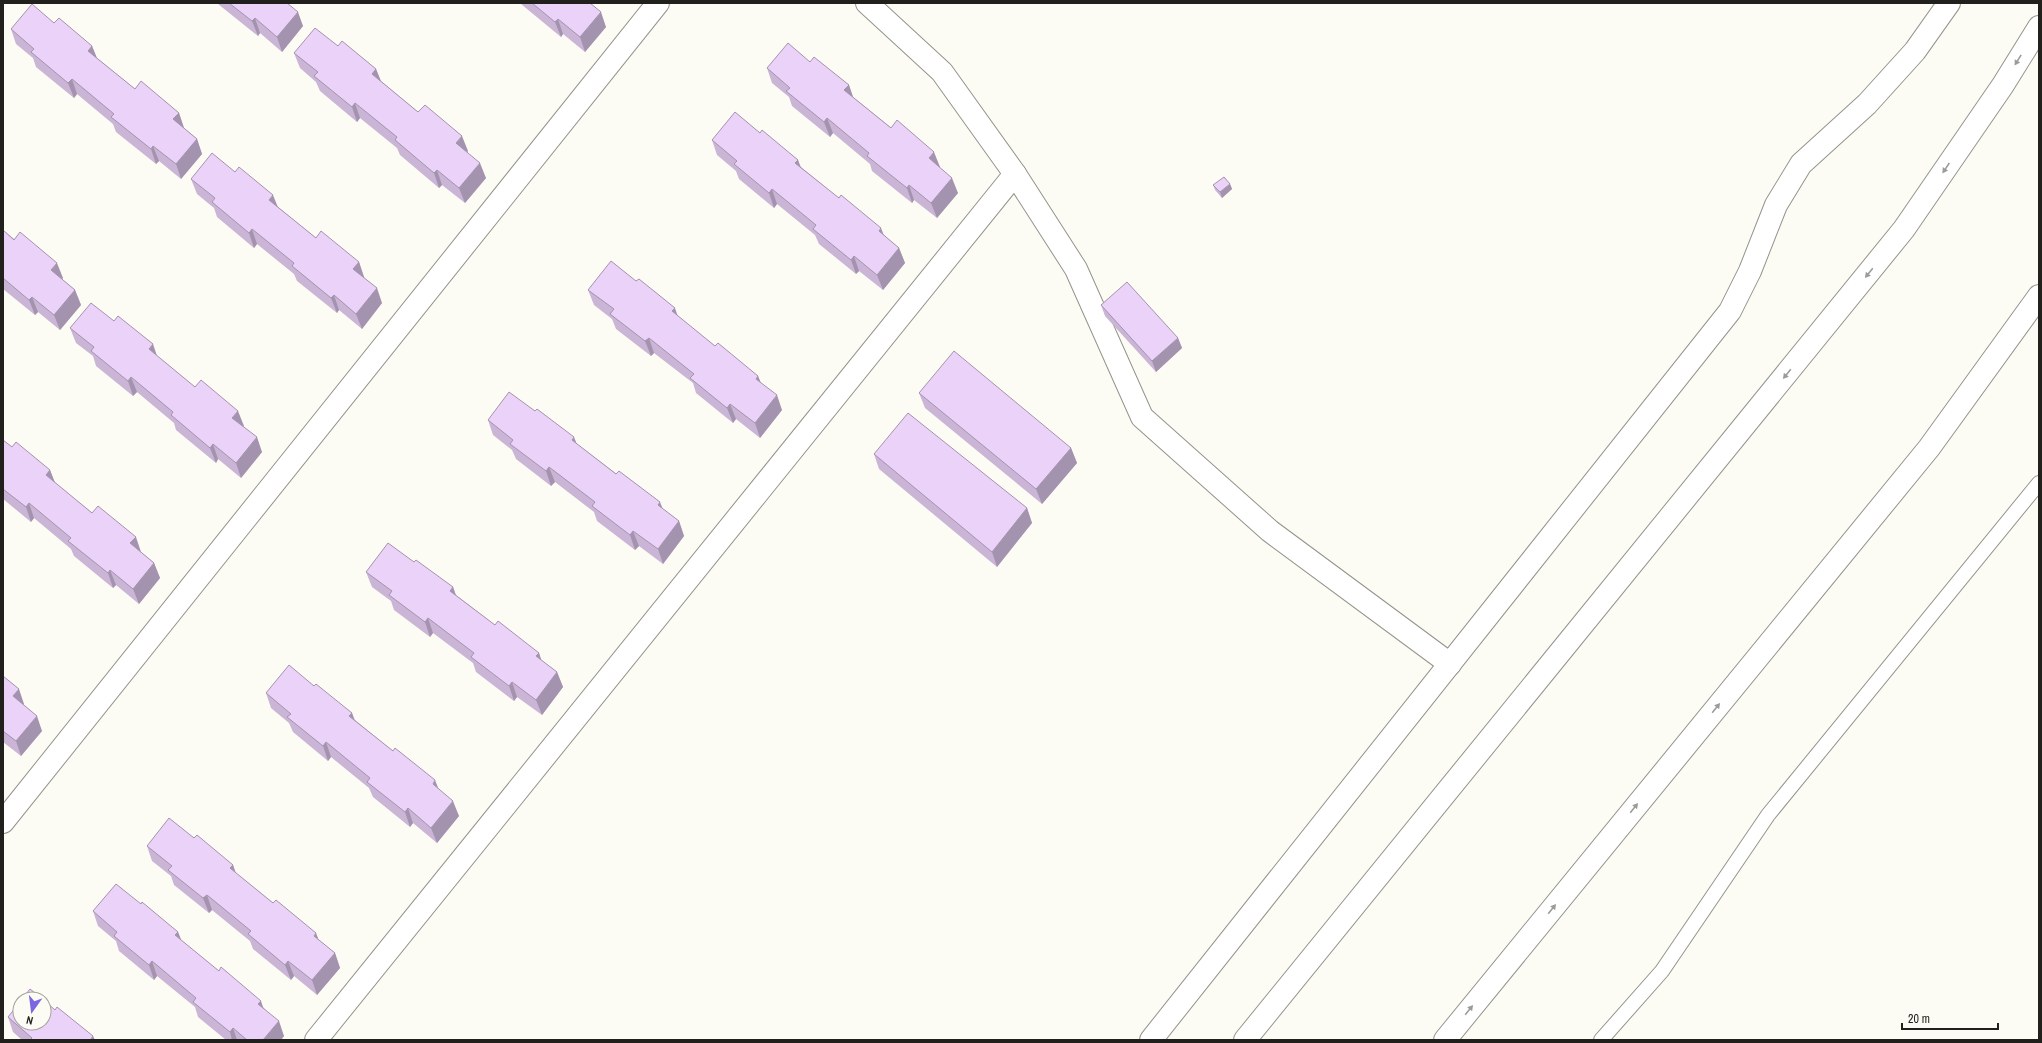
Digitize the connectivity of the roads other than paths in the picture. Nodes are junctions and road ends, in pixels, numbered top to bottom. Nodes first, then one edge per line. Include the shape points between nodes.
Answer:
1 (658, 3) edge
2 (866, 3) edge
3 (1949, 3) edge
4 (2039, 27) edge
5 (1015, 174) junction
6 (2039, 296) edge
7 (2039, 483) edge
8 (1450, 664) junction
9 (3, 822) edge
10 (316, 1040) edge
11 (1151, 1040) edge
12 (1245, 1040) edge
13 (1445, 1040) edge
14 (1602, 1040) edge

1 - 9 street
2 - 5 street via 942,72
3 - 8 street via 1915,51 1867,104 1801,164 1776,205 1750,271 1730,311
4 -> 12 street via 2003,86 1904,229
5 - 8 street via 1076,269 1142,417 1270,531
5 - 10 street
13 -> 6 street via 1930,448
7 - 14 lane via 1768,815 1662,971
8 - 11 street

